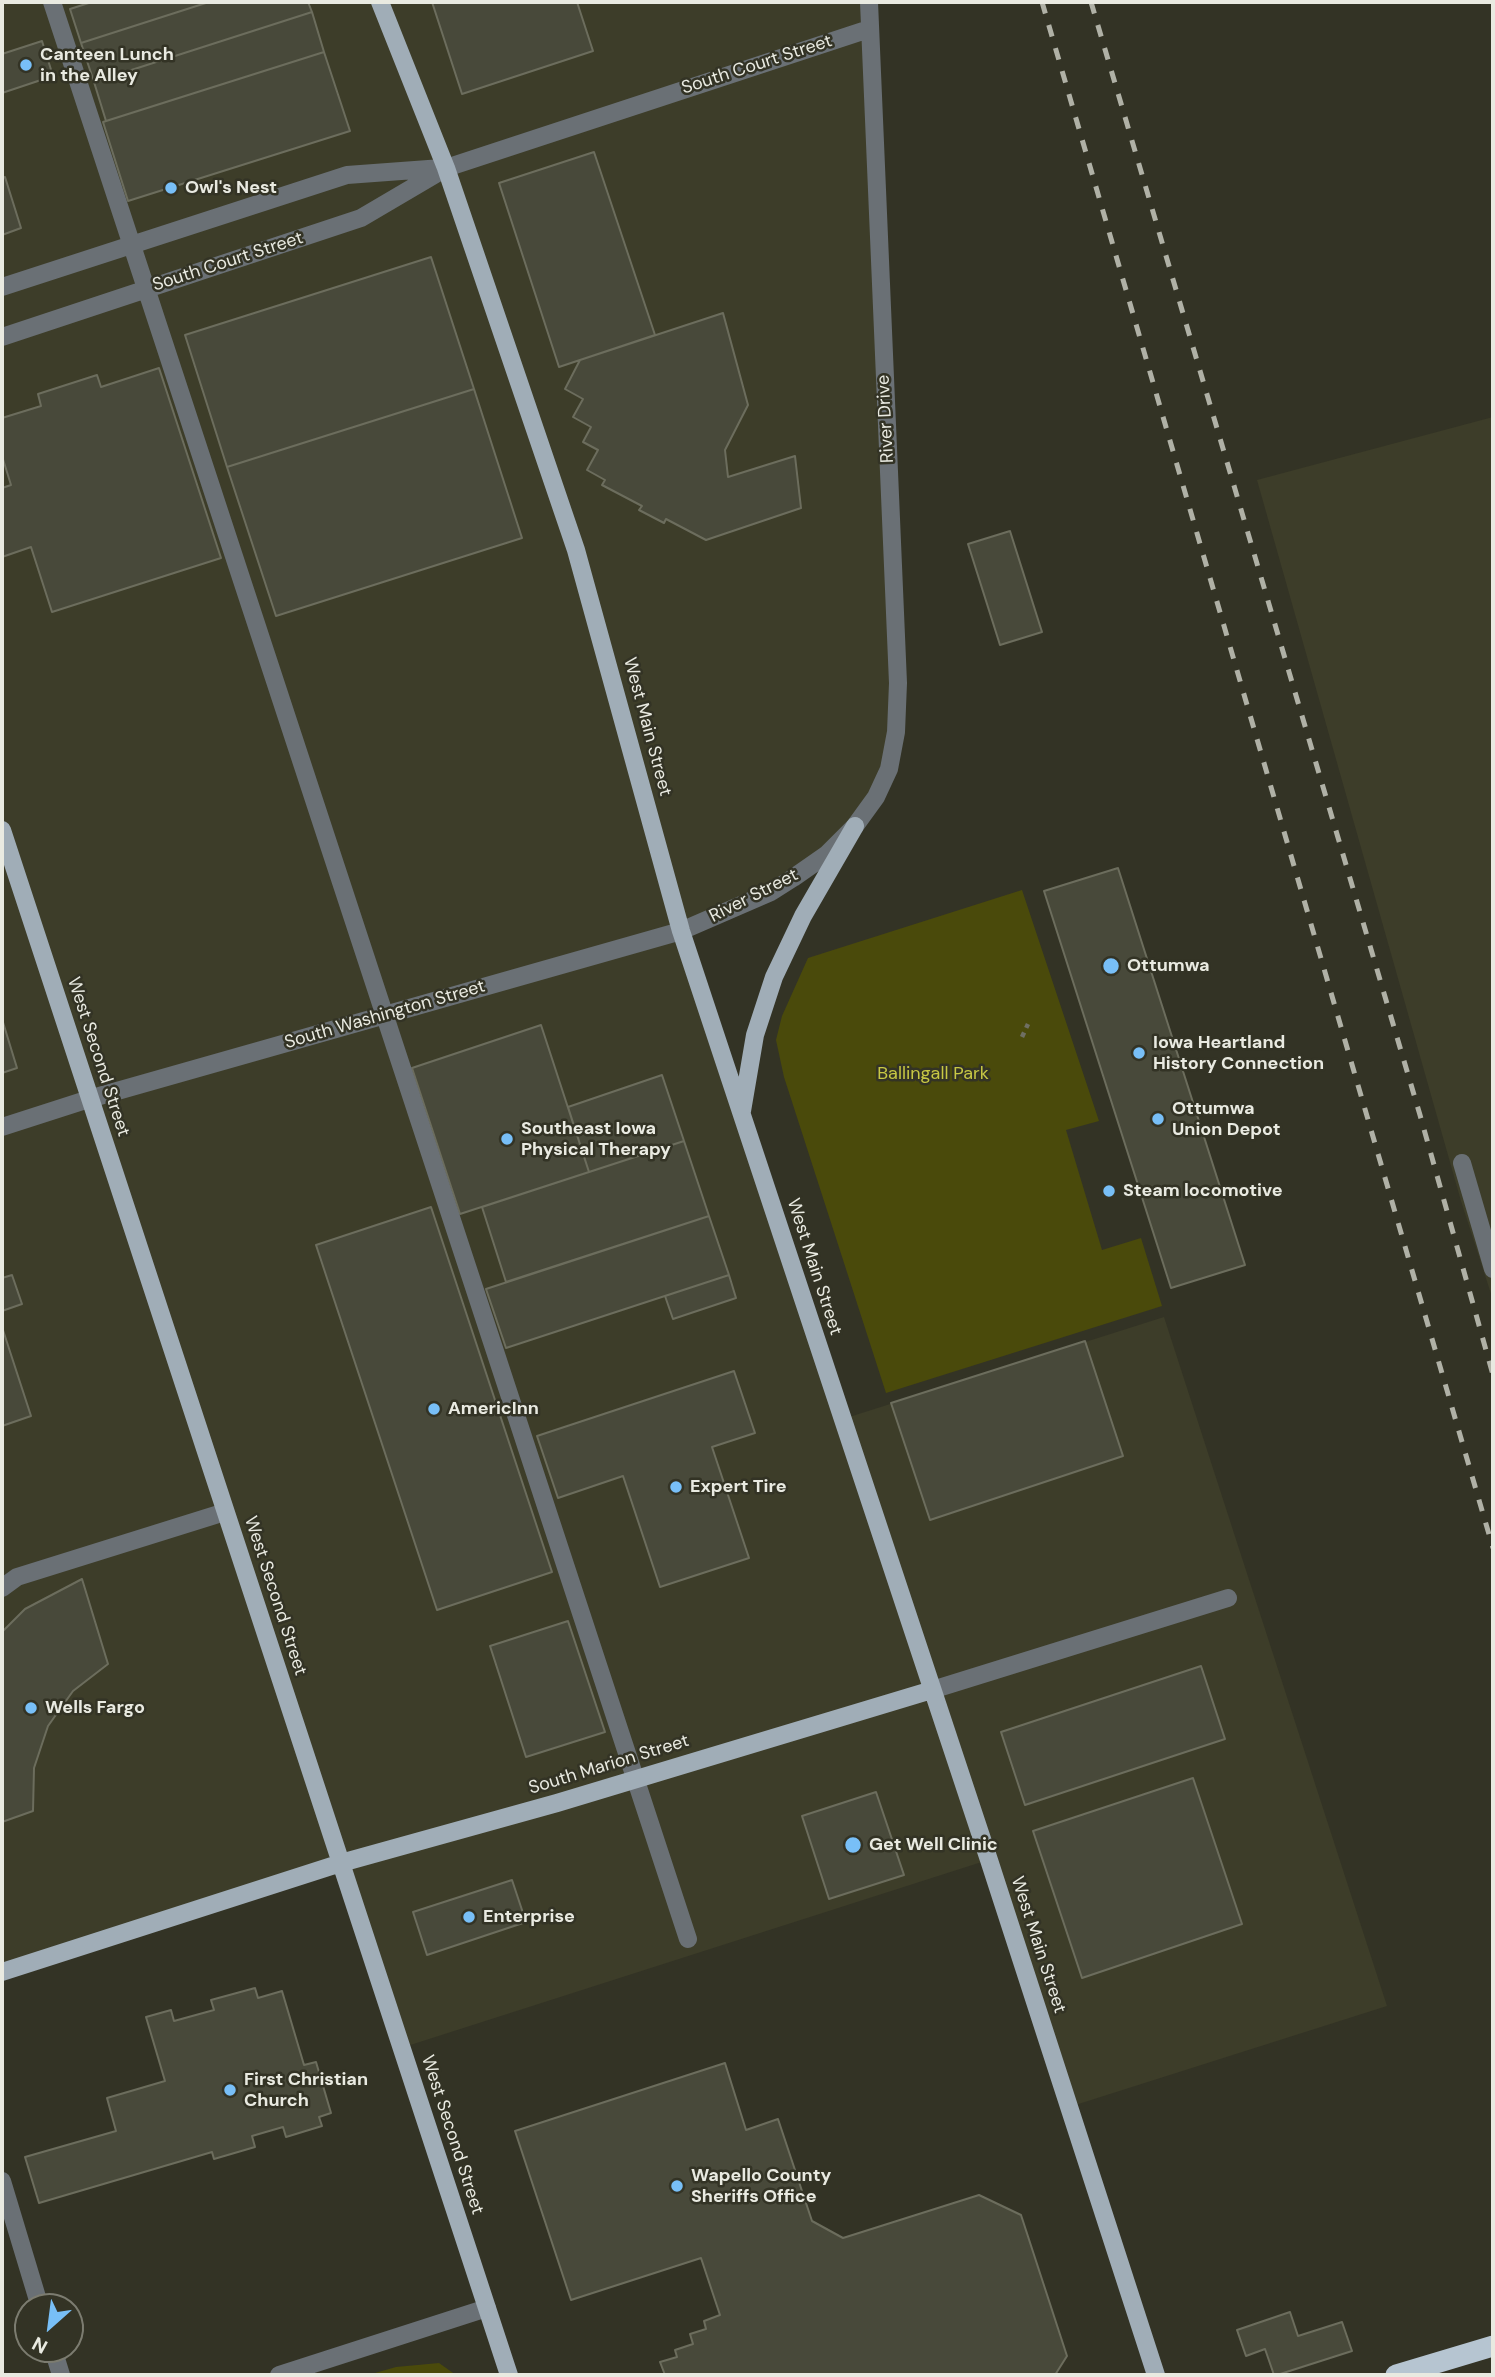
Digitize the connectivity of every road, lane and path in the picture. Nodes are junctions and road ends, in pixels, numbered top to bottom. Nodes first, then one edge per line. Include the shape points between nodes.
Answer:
1 (52, 2) edge
2 (380, 2) edge
3 (869, 2) edge
4 (869, 29) junction
5 (446, 168) junction
6 (131, 245) junction
7 (2, 287) edge
8 (146, 290) junction
9 (2, 337) edge
10 (855, 826) junction
11 (2, 830) edge
12 (681, 931) junction
13 (383, 1015) junction
14 (1028, 1024) dead end
15 (1022, 1037) dead end
16 (89, 1099) junction
17 (741, 1115) junction
18 (2, 1127) edge
19 (1462, 1163) dead end
20 (1493, 1269) edge
21 (225, 1512) junction
22 (2, 1588) edge
23 (1228, 1598) dead end
24 (932, 1690) junction
25 (634, 1780) junction
26 (341, 1863) junction
27 (688, 1940) dead end
28 (2, 1972) edge
29 (2, 2181) edge
30 (36, 2293) edge
31 (487, 2308) junction
32 (1493, 2346) edge
33 (279, 2375) edge
34 (509, 2375) edge
35 (1156, 2375) edge
36 (1396, 2375) edge

1 - 6 street
2 - 5 main road, West Main Street
3 - 4 street, River Drive
4 - 5 street, South Court Street
4 - 10 street, River Drive via 898,683 889,769
5 - 6 street, South Court Street via 347,175
5 - 8 street, South Court Street via 361,218
5 - 12 main road, West Main Street via 576,550
6 - 7 street, South Court Street
6 - 8 street
8 - 9 street, South Court Street
8 - 13 street
10 - 12 street, River Street via 826,855 793,878
10 - 17 main road via 774,977 755,1035
11 - 16 main road, West Second Street
12 - 13 street, South Washington Street
12 - 17 main road, West Main Street
13 - 16 street, South Washington Street
13 - 25 street
14 - 15 path
16 - 18 street, South Washington Street
16 - 21 main road, West Second Street
17 - 24 main road, West Main Street
19 - 20 street
21 - 22 street via 17,1577
21 - 26 main road, West Second Street
23 - 24 street, South Marion Street
24 - 25 main road, South Marion Street
24 - 35 main road, West Main Street
25 - 26 main road, South Marion Street
25 - 27 street
26 - 28 main road, South Marion Street
26 - 31 main road, West Second Street
29 - 30 street
31 - 33 street
31 - 34 main road, West Second Street
32 - 36 highway

